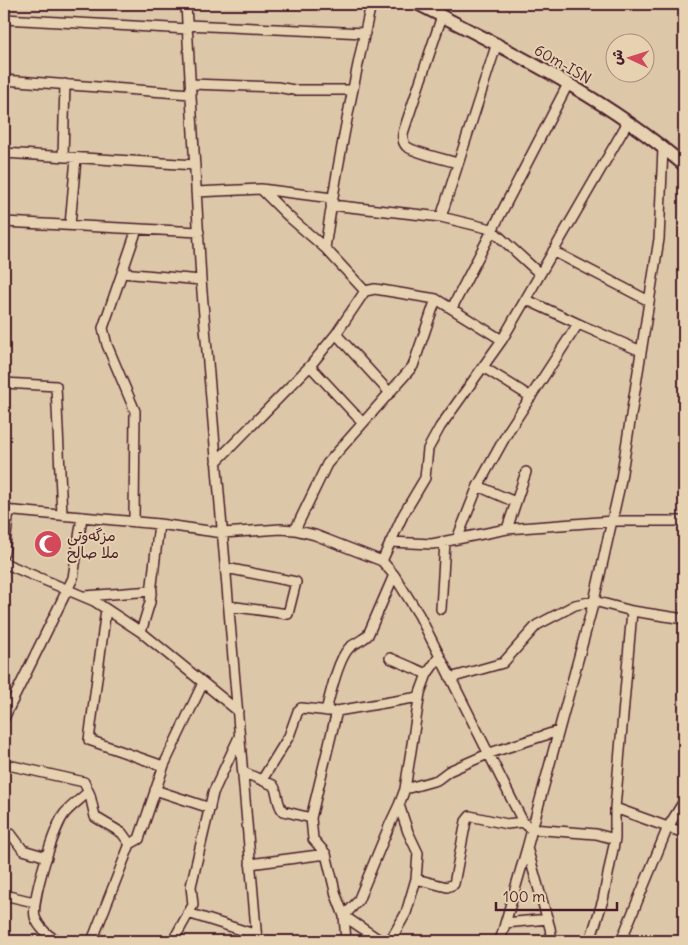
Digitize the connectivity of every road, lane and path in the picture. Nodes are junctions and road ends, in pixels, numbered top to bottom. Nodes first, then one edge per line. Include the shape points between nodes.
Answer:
1 (186, 4) edge
2 (371, 4) edge
3 (418, 4) edge
4 (442, 16) junction
5 (4, 19) edge
6 (187, 27) junction
7 (365, 33) junction
8 (497, 43) junction
9 (4, 80) edge
10 (65, 84) junction
11 (190, 84) junction
12 (568, 84) junction
13 (352, 90) junction
14 (191, 94) junction
15 (628, 122) junction
16 (663, 148) junction
17 (4, 154) edge
18 (63, 157) junction
19 (76, 158) junction
20 (458, 162) junction
21 (195, 164) junction
22 (684, 165) edge
23 (261, 188) junction
24 (196, 192) junction
25 (332, 202) junction
26 (441, 217) junction
27 (4, 222) edge
28 (70, 225) junction
29 (137, 229) junction
30 (491, 229) junction
31 (199, 232) junction
32 (325, 248) junction
33 (553, 251) junction
34 (122, 273) junction
35 (540, 274) junction
36 (201, 280) junction
37 (365, 291) junction
38 (436, 299) junction
39 (527, 300) junction
40 (649, 301) junction
41 (452, 308) junction
42 (578, 324) junction
43 (336, 334) junction
44 (502, 340) junction
45 (641, 350) junction
46 (310, 366) junction
47 (483, 367) junction
48 (4, 384) edge
49 (390, 393) junction
50 (531, 396) junction
51 (363, 423) junction
52 (216, 462) junction
53 (526, 472) dead end
54 (478, 486) junction
55 (515, 502) junction
56 (7, 510) edge
57 (62, 515) junction
58 (82, 517) junction
59 (613, 520) junction
60 (684, 521) edge
61 (134, 522) junction
62 (159, 524) junction
63 (507, 529) junction
64 (295, 530) junction
65 (223, 533) junction
66 (457, 539) junction
67 (390, 542) junction
68 (445, 542) junction
69 (4, 553) edge
70 (382, 561) junction
71 (4, 563) edge
72 (226, 568) junction
73 (394, 575) junction
74 (68, 590) junction
75 (152, 591) junction
76 (84, 596) junction
77 (594, 601) junction
78 (229, 606) junction
79 (106, 609) junction
80 (441, 609) dead end
81 (632, 611) junction
82 (684, 619) edge
83 (141, 632) junction
84 (439, 657) junction
85 (390, 658) dead end
86 (427, 674) junction
87 (450, 678) junction
88 (202, 683) junction
89 (419, 697) junction
90 (326, 710) junction
91 (238, 711) junction
92 (337, 711) junction
93 (4, 718) edge
94 (558, 731) junction
95 (240, 734) junction
96 (490, 753) junction
97 (4, 764) edge
98 (164, 766) junction
99 (243, 772) junction
100 (262, 780) junction
101 (405, 789) junction
102 (155, 790) junction
103 (88, 792) junction
104 (684, 801) edge
105 (399, 805) junction
106 (210, 808) junction
107 (615, 808) junction
108 (311, 818) junction
109 (523, 822) junction
110 (668, 828) junction
111 (531, 829) junction
112 (4, 833) edge
113 (684, 833) edge
114 (615, 839) junction
115 (130, 844) junction
116 (527, 848) junction
117 (326, 854) junction
118 (47, 857) junction
119 (250, 864) junction
120 (416, 879) junction
121 (4, 895) edge
122 (34, 902) junction
123 (188, 913) junction
124 (344, 916) junction
125 (548, 919) junction
126 (505, 924) junction
127 (257, 938) edge
128 (59, 941) edge
129 (93, 941) edge
130 (173, 941) edge
131 (346, 941) edge
132 (381, 941) edge
133 (390, 941) edge
134 (500, 941) edge
135 (552, 941) edge
136 (590, 941) edge
137 (621, 941) edge

1 - 6 street
2 - 7 street
3 - 4 main road, 60m-ISN
4 - 8 main road, 60m-ISN
4 - 20 street via 402,138 410,149
5 - 6 street
6 - 7 street
6 - 11 street
7 - 13 street
8 - 12 main road, 60m-ISN
8 - 20 street
9 - 10 street
10 - 14 street
10 - 18 street
11 - 13 street
11 - 14 street
12 - 15 main road, 60m-ISN
12 - 30 street
13 - 25 street
14 - 21 street
15 - 16 main road, 60m-ISN
15 - 33 street
16 - 22 main road, 60m-ISN
16 - 40 street via 659,239
17 - 18 street
18 - 19 street
19 - 21 street
19 - 28 street
20 - 26 street
21 - 24 street
23 - 24 street
23 - 25 street
23 - 32 street
24 - 31 street
25 - 26 street
25 - 32 street
26 - 30 street
27 - 28 street
28 - 29 street
29 - 31 street
29 - 34 street
30 - 35 street
30 - 41 street
31 - 36 street
32 - 37 street
33 - 35 street
33 - 40 street
34 - 36 street
34 - 61 street via 103,328 106,345 136,411
35 - 39 street
36 - 52 street
37 - 38 street via 375,289
37 - 43 street
38 - 41 street
38 - 49 street via 413,366
39 - 42 street
39 - 44 street
40 - 45 street
41 - 44 street
42 - 45 street
42 - 50 street
43 - 46 street
43 - 49 street
44 - 47 street
45 - 59 street
46 - 51 street
46 - 52 street
47 - 50 street
47 - 67 street via 428,449 425,478
48 - 57 street via 56,386
49 - 51 street
50 - 54 street
51 - 64 street via 328,464
52 - 65 street
53 - 55 street
54 - 55 street
54 - 66 street
55 - 63 street
56 - 57 street
56 - 69 street
57 - 58 street
58 - 61 street
58 - 74 street via 73,578
59 - 60 street
59 - 63 street
59 - 77 street
61 - 62 street
62 - 65 street
62 - 75 street
63 - 66 street
64 - 65 street
64 - 70 street
65 - 72 street
66 - 68 street
67 - 68 street
67 - 70 street
68 - 80 street
70 - 73 street
71 - 74 street
72 - 78 street
72 - 78 street via 296,582 288,614
73 - 84 street via 419,615
73 - 90 street via 368,635 342,656
74 - 76 street
74 - 93 street
75 - 76 street
75 - 83 street
76 - 79 street
77 - 81 street
77 - 87 street via 575,605 537,625 503,663
77 - 94 street
78 - 91 street
79 - 83 street
79 - 98 street via 89,740
81 - 82 street
81 - 107 street
83 - 88 street
84 - 86 street
84 - 87 street
85 - 86 street
86 - 89 street
87 - 96 street
88 - 91 street
88 - 98 street
89 - 92 street
89 - 101 street
90 - 92 street
90 - 100 street via 301,708 298,711 289,736
91 - 95 street
92 - 108 street
94 - 96 street
94 - 111 street
95 - 99 street
95 - 106 street
96 - 101 street via 436,780
96 - 109 street
97 - 103 street via 84,782
98 - 102 street
99 - 100 street
99 - 119 street
100 - 108 street via 270,782 276,789 283,811
101 - 105 street
102 - 106 street
102 - 115 street via 139,839
103 - 115 street via 95,817 122,833
103 - 118 street via 64,814
104 - 110 street
105 - 120 street via 418,853
105 - 124 street via 358,901
106 - 123 street via 191,886 193,904
107 - 110 street
107 - 114 street
108 - 117 street via 313,839
109 - 111 street
109 - 120 street via 507,824 470,816 466,820 454,884 447,887
110 - 113 street
110 - 137 street
111 - 114 street via 596,834
111 - 116 street
112 - 118 street via 11,834 23,850
114 - 136 street via 603,900
115 - 129 street
116 - 125 street
116 - 126 street
117 - 119 street
117 - 124 street
118 - 122 street
119 - 127 street
120 - 133 street via 406,913
121 - 122 street
122 - 128 street via 35,917 41,928
123 - 127 street
123 - 130 street
124 - 131 street
124 - 132 street
125 - 126 street
125 - 135 street
126 - 134 street

